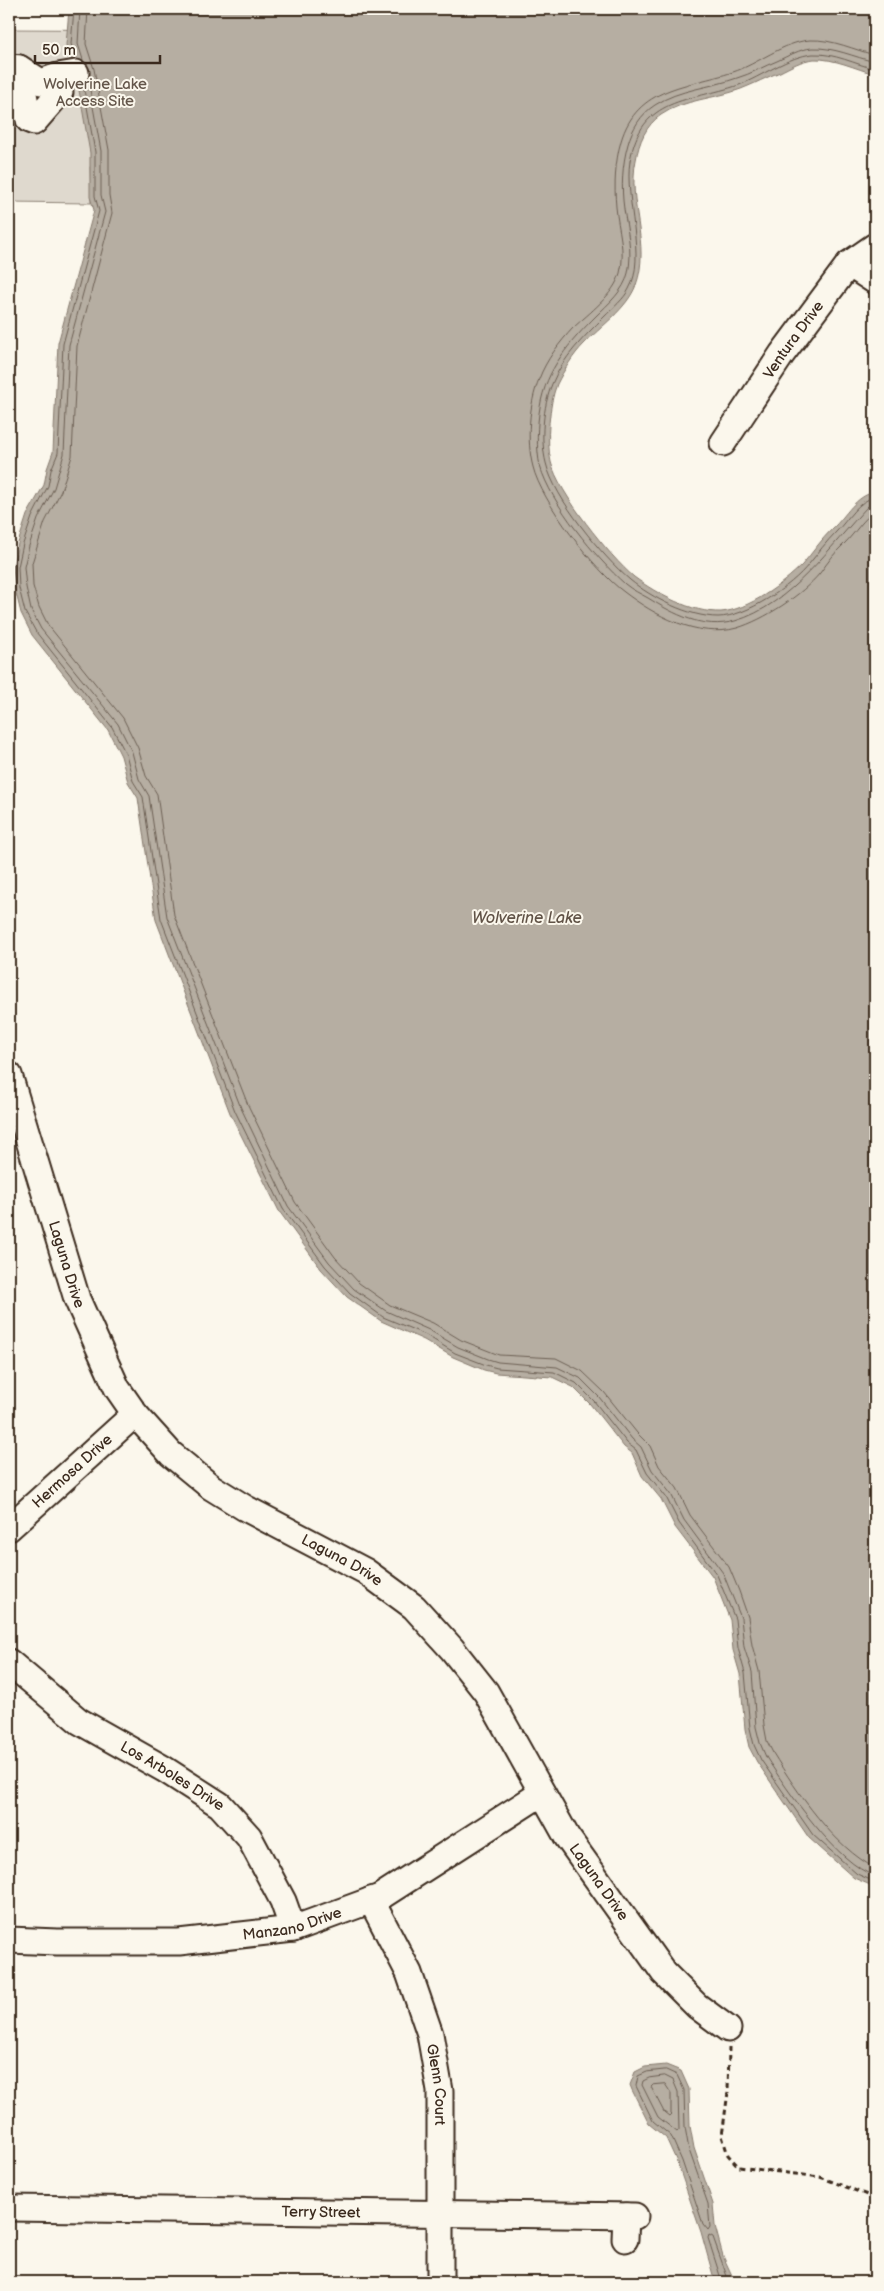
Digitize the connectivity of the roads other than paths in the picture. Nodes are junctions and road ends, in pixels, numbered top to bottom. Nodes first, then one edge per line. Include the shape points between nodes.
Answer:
1 (14, 67) edge
2 (875, 246) edge
3 (849, 264) junction
4 (875, 281) edge
5 (723, 443) dead end
6 (9, 1076) edge
7 (135, 1414) junction
8 (9, 1528) edge
9 (9, 1662) edge
10 (542, 1793) junction
11 (371, 1900) junction
12 (292, 1929) junction
13 (9, 1940) edge
14 (728, 2029) road end
15 (9, 2208) edge
16 (440, 2212) junction
17 (629, 2224) dead end
18 (440, 2282) edge

1 - 1 street via 29,120 34,122 64,84
2 - 3 street, Ventura Drive
3 - 4 street
3 - 5 street, Ventura Drive via 782,354
6 - 7 street, Laguna Drive via 77,1299 117,1388
7 - 8 street, Hermosa Drive
7 - 10 street, Laguna Drive via 171,1454 211,1487 365,1571 414,1607 486,1692
9 - 12 street, Los Arboles Drive via 79,1721 220,1805 249,1837 283,1901
10 - 11 street, Manzano Drive
10 - 14 street, Laguna Drive via 582,1862 664,1973 697,2006
11 - 12 street, Manzano Drive
11 - 16 street, Glenn Court via 409,1973 430,2034 440,2091
12 - 13 street, Manzano Drive via 179,1942
15 - 16 street, Terry Street
16 - 17 street, Terry Street
16 - 18 street, Glenn Court

